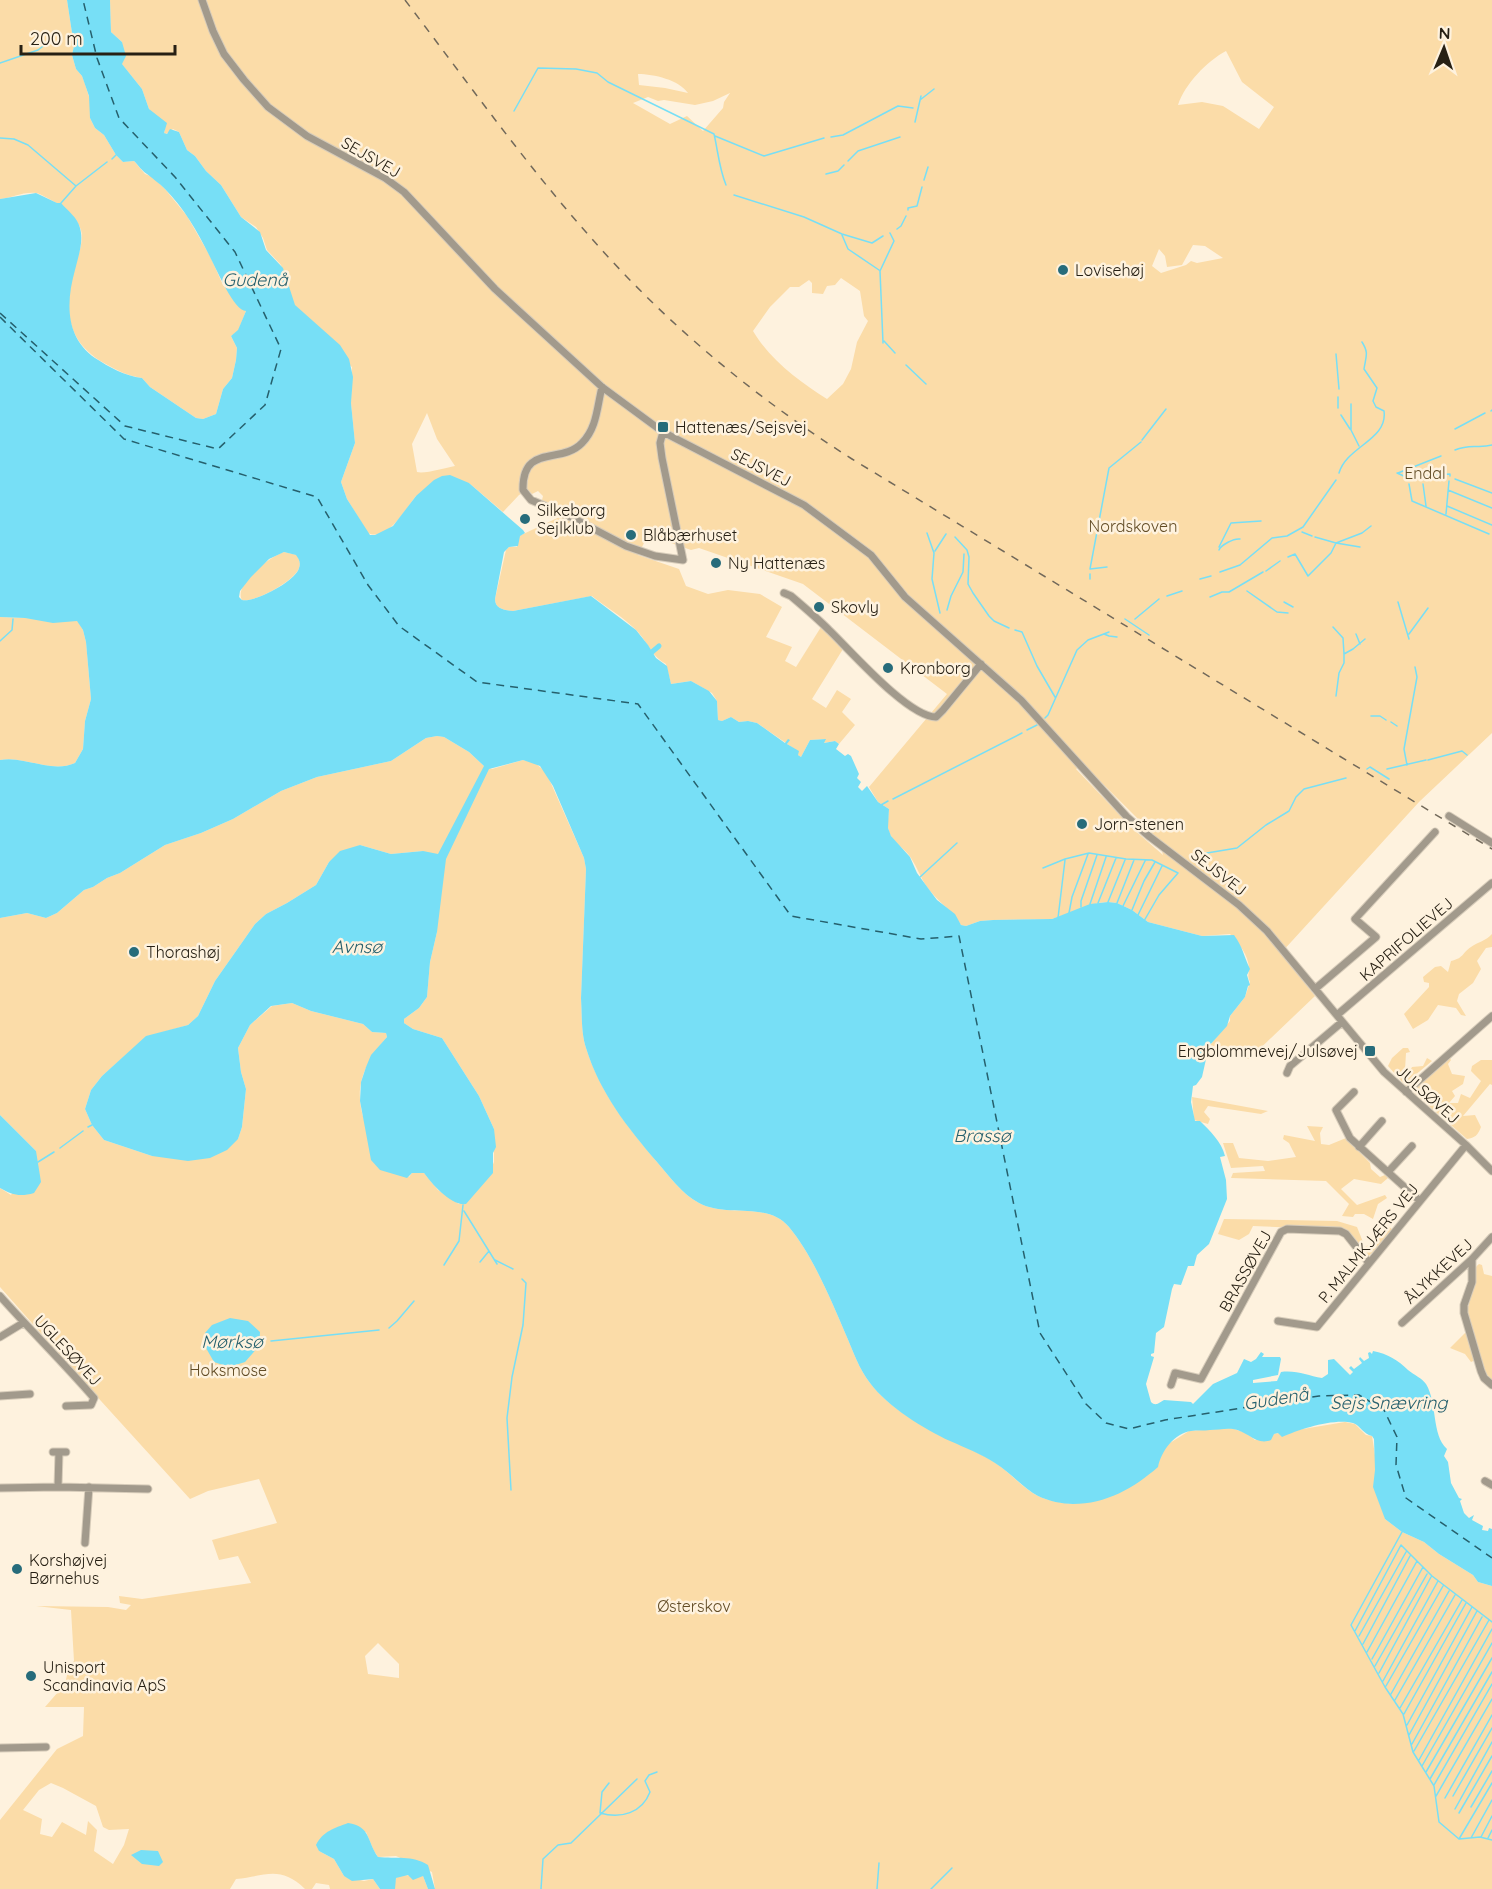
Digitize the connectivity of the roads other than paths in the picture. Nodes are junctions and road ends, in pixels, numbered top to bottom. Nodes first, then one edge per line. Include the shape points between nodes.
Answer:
1 (202, 0) edge
2 (602, 387) junction
3 (663, 432) junction
4 (784, 593) dead end
5 (981, 664) junction
6 (1449, 816) dead end
7 (1435, 832) dead end
8 (1492, 843) edge
9 (1492, 883) edge
10 (1283, 949) joint
11 (1315, 988) junction
12 (1337, 1016) junction
13 (1492, 1016) edge
14 (1342, 1022) junction
15 (1287, 1073) dead end
16 (1354, 1092) dead end
17 (1406, 1092) junction
18 (1382, 1121) dead end
19 (1466, 1145) junction
20 (1412, 1146) dead end
21 (1359, 1147) junction
22 (1492, 1171) edge
23 (1388, 1172) junction
24 (1420, 1201) junction
25 (1492, 1237) edge
26 (1472, 1259) junction
27 (1369, 1263) junction
28 (0, 1296) edge
29 (1278, 1321) dead end
30 (23, 1323) junction
31 (1402, 1323) dead end
32 (0, 1337) edge
33 (1171, 1385) dead end
34 (1492, 1385) edge
35 (30, 1394) dead end
36 (0, 1396) edge
37 (66, 1406) dead end
38 (59, 1452) dead end
39 (58, 1486) junction
40 (89, 1487) junction
41 (0, 1488) edge
42 (148, 1489) dead end
43 (85, 1543) dead end
44 (46, 1747) dead end
45 (0, 1748) edge

1 - 2 street, SEJSVEJ via 224,54 268,107 307,136 404,192 495,289
2 - 3 street, SEJSVEJ
2 - 3 street via 594,425 580,445 538,458 528,467 523,490 531,500 626,546 654,556 683,560 662,458
3 - 5 street, SEJSVEJ via 791,497 845,534 874,558 905,597
4 - 5 street via 829,630 900,699 932,717 943,710
5 - 10 street, SEJSVEJ via 1028,707 1128,818 1239,905
6 - 8 street
7 - 11 street via 1355,919 1376,937
9 - 12 street, KAPRIFOLIEVEJ
10 - 11 street, JULSØVEJ
11 - 12 street, JULSØVEJ
12 - 14 street, JULSØVEJ
13 - 17 street
14 - 15 street via 1290,1066
14 - 17 street, JULSØVEJ
16 - 21 street via 1336,1110
17 - 19 street, JULSØVEJ
18 - 21 street
19 - 22 street, JULSØVEJ
19 - 24 street, P. MALMKJÆRS VEJ
20 - 23 street
21 - 23 street
23 - 24 street
24 - 27 street, P. MALMKJÆRS VEJ
25 - 26 street, ÅLYKKEVEJ
26 - 31 street, ÅLYKKEVEJ
26 - 34 street via 1472,1282 1464,1313 1481,1371
27 - 29 street, P. MALMKJÆRS VEJ via 1317,1328
27 - 33 street, BRASSØVEJ via 1340,1231 1281,1232 1202,1379 1175,1373
28 - 30 street, UGLESØVEJ
30 - 32 street
30 - 37 street, UGLESØVEJ via 94,1398 86,1407
35 - 36 street
38 - 39 street
39 - 40 street
39 - 41 street
40 - 42 street
40 - 43 street
44 - 45 street

